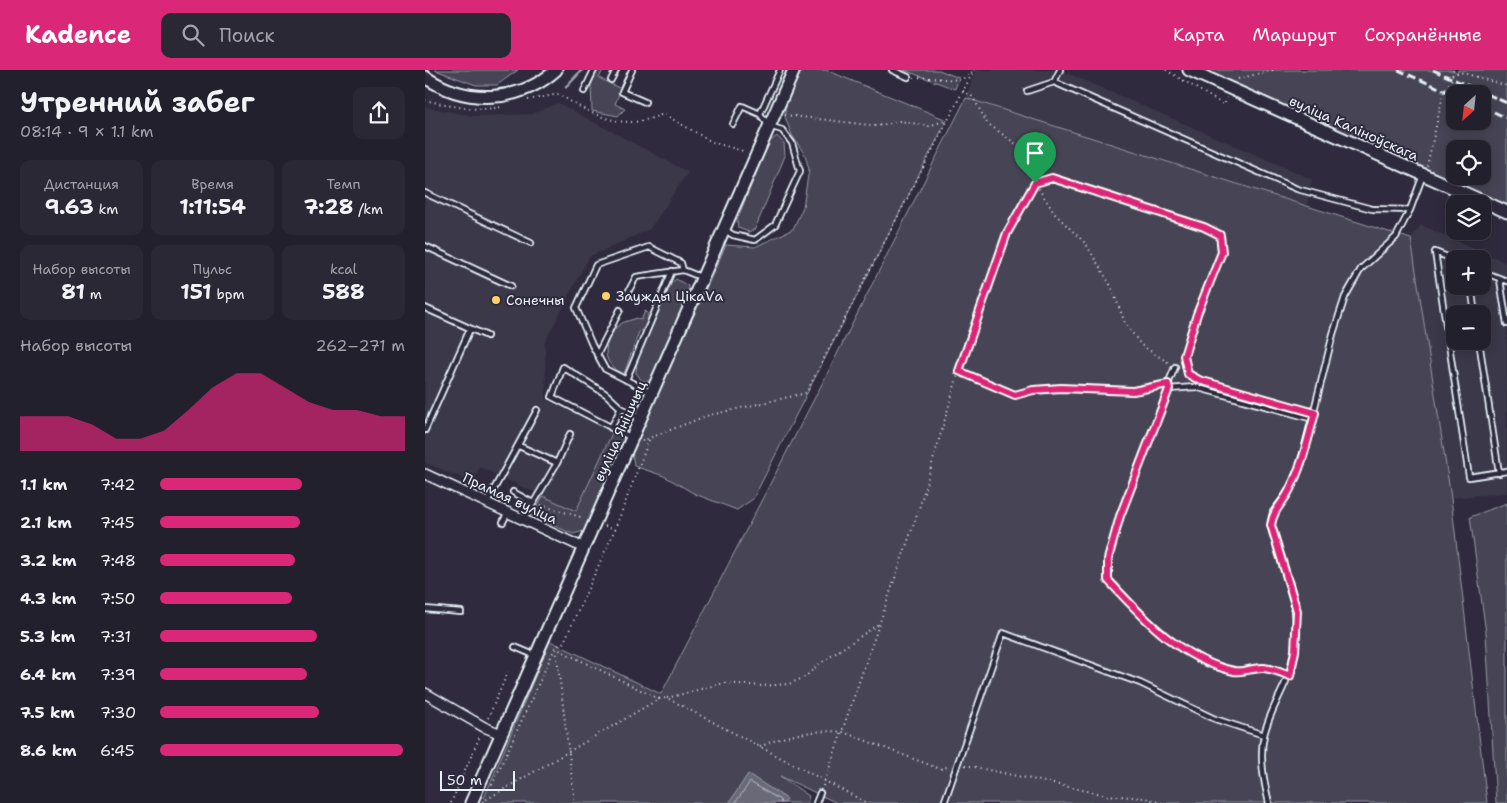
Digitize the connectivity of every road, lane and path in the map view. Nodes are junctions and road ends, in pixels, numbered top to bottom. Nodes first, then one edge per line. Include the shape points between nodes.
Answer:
1 (556, 70) edge
2 (594, 70) edge
3 (616, 70) edge
4 (633, 70) edge
5 (780, 70) edge
6 (795, 70) edge
7 (892, 70) edge
8 (974, 70) edge
9 (1060, 70) edge
10 (1165, 70) edge
11 (1189, 70) edge
12 (1273, 70) edge
13 (1453, 70) edge
14 (1452, 74) junction
15 (908, 77) joint
16 (426, 78) edge
17 (1238, 79) dead end
18 (611, 80) dead end
19 (1054, 82) junction
20 (1507, 86) edge
21 (585, 91) dead end
22 (963, 91) junction
23 (1027, 91) dead end
24 (645, 102) dead end
25 (1224, 105) dead end
26 (586, 111) dead end
27 (760, 114) junction
28 (947, 120) junction
29 (733, 124) dead end
30 (769, 126) junction
31 (750, 153) dead end
32 (1423, 175) junction
33 (1035, 183) junction
34 (425, 193) edge
35 (1410, 210) junction
36 (1507, 212) edge
37 (724, 230) junction
38 (531, 243) dead end
39 (425, 246) edge
40 (1446, 256) edge
41 (683, 270) junction
42 (673, 271) junction
43 (1491, 276) edge
44 (704, 278) junction
45 (1500, 280) junction
46 (1507, 281) edge
47 (511, 286) dead end
48 (626, 296) dead end
49 (425, 308) edge
50 (620, 310) dead end
51 (1507, 324) edge
52 (470, 329) junction
53 (487, 336) dead end
54 (1480, 350) edge
55 (597, 355) junction
56 (1184, 356) junction
57 (1175, 367) junction
58 (959, 371) junction
59 (626, 380) junction
60 (1191, 381) dead end
61 (1168, 386) junction
62 (653, 394) junction
63 (621, 408) junction
64 (537, 410) dead end
65 (642, 417) junction
66 (1313, 419) junction
67 (611, 428) junction
68 (425, 430) edge
69 (570, 434) dead end
70 (649, 439) junction
71 (631, 441) junction
72 (519, 446) junction
73 (557, 464) junction
74 (1507, 471) edge
75 (1499, 473) junction
76 (425, 474) edge
77 (513, 492) dead end
78 (487, 502) junction
79 (533, 503) junction
80 (508, 512) junction
81 (525, 519) junction
82 (503, 522) dead end
83 (594, 524) junction
84 (615, 529) junction
85 (584, 548) junction
86 (425, 609) edge
87 (461, 612) dead end
88 (880, 623) junction
89 (515, 647) dead end
90 (555, 648) junction
91 (535, 656) junction
92 (508, 672) dead end
93 (1290, 676) junction
94 (425, 693) edge
95 (667, 698) junction
96 (659, 699) junction
97 (484, 727) junction
98 (501, 734) junction
99 (1264, 735) junction
100 (568, 750) junction
101 (826, 781) junction
102 (820, 793) joint
103 (477, 802) edge
104 (451, 803) edge
105 (575, 803) edge
106 (816, 803) edge
107 (867, 803) edge
108 (944, 803) edge
109 (1269, 803) edge

1 - 16 street via 531,87 492,97 466,95
2 - 21 lane
3 - 18 lane
4 - 24 lane via 622,92
5 - 27 lane
6 - 30 street, вуліца Янішчыц
7 - 15 lane
8 - 15 path via 961,80
8 - 22 path
9 - 19 lane
10 - 25 path
11 - 32 street, вуліца Каліноўскага
12 - 17 path
13 - 14 path
14 - 20 path via 1460,72
14 - 32 path via 1444,90
19 - 23 lane
19 - 35 lane via 1297,189 1372,209
22 - 28 path
22 - 33 path via 971,95 987,123 1027,152 1033,162
26 - 31 path via 622,120 643,121 664,114 712,142
27 - 29 lane via 742,106
27 - 30 lane
28 - 30 path via 929,126 900,121 877,126 787,114
28 - 70 path via 806,393 706,416
30 - 37 street, вуліца Янішчыц
30 - 37 lane via 782,130 792,143 801,171 769,230 755,240
32 - 35 lane
32 - 36 street, вуліца Каліноўскага
33 - 56 path via 1052,178 1220,235 1222,252
33 - 57 path via 1055,214 1086,244 1111,286 1125,323 1141,345
33 - 58 path via 1007,233
34 - 38 lane
35 - 66 lane via 1396,237 1361,269 1345,298
37 - 44 street, вуліца Янішчыц
39 - 47 lane
40 - 75 lane via 1435,252 1469,477
41 - 42 lane
41 - 44 lane
41 - 55 lane via 681,263 649,247 596,266 576,308
42 - 48 lane via 636,277
42 - 59 lane
43 - 45 lane
44 - 62 street, вуліца Янішчыц
45 - 46 lane
45 - 51 lane
49 - 52 lane
50 - 55 lane
52 - 53 lane
52 - 68 lane
54 - 75 lane
55 - 59 lane via 605,368
56 - 57 path
56 - 60 path via 1188,374 1199,380
57 - 61 lane
58 - 61 path via 1015,395 1061,388 1133,391
58 - 88 path via 918,512
59 - 62 lane
61 - 66 lane via 1195,387
61 - 93 path via 1120,516 1108,559 1108,580 1147,622 1173,643 1207,662 1236,672 1265,668
62 - 65 street, вуліца Янішчыц
63 - 65 lane
63 - 67 lane
63 - 67 lane via 607,394 563,367 552,397
64 - 72 lane
65 - 71 street, вуліца Янішчыц
66 - 93 lane via 1301,463 1288,493 1273,512 1271,525 1297,611
67 - 71 lane
69 - 73 lane
70 - 71 path
70 - 84 path
71 - 83 street, вуліца Янішчыц
72 - 73 lane
72 - 78 lane
73 - 79 lane
74 - 75 lane
76 - 78 street, Прамая вуліца
77 - 79 lane
78 - 80 street, Прамая вуліца
79 - 81 lane
79 - 83 path via 579,515
80 - 81 street, Прамая вуліца
80 - 82 lane
81 - 85 street, Прамая вуліца
83 - 84 path
83 - 85 street, вуліца Янішчыц
84 - 90 path via 563,642
85 - 91 street, вуліца Янішчыц
86 - 87 lane
88 - 95 path via 805,677 789,684 724,683
88 - 101 path
89 - 91 lane
90 - 96 path
90 - 100 path
90 - 103 path
91 - 98 street, вуліца Янішчыц
92 - 97 path
93 - 99 lane
94 - 97 street
95 - 96 path
95 - 101 path
96 - 100 path
97 - 98 street
97 - 104 path
98 - 103 street, вуліца Янішчыц
99 - 108 lane via 1215,719 1140,683 1003,633
99 - 109 lane via 1263,778
100 - 103 path
100 - 105 path
101 - 102 path
101 - 107 path
102 - 106 lane

